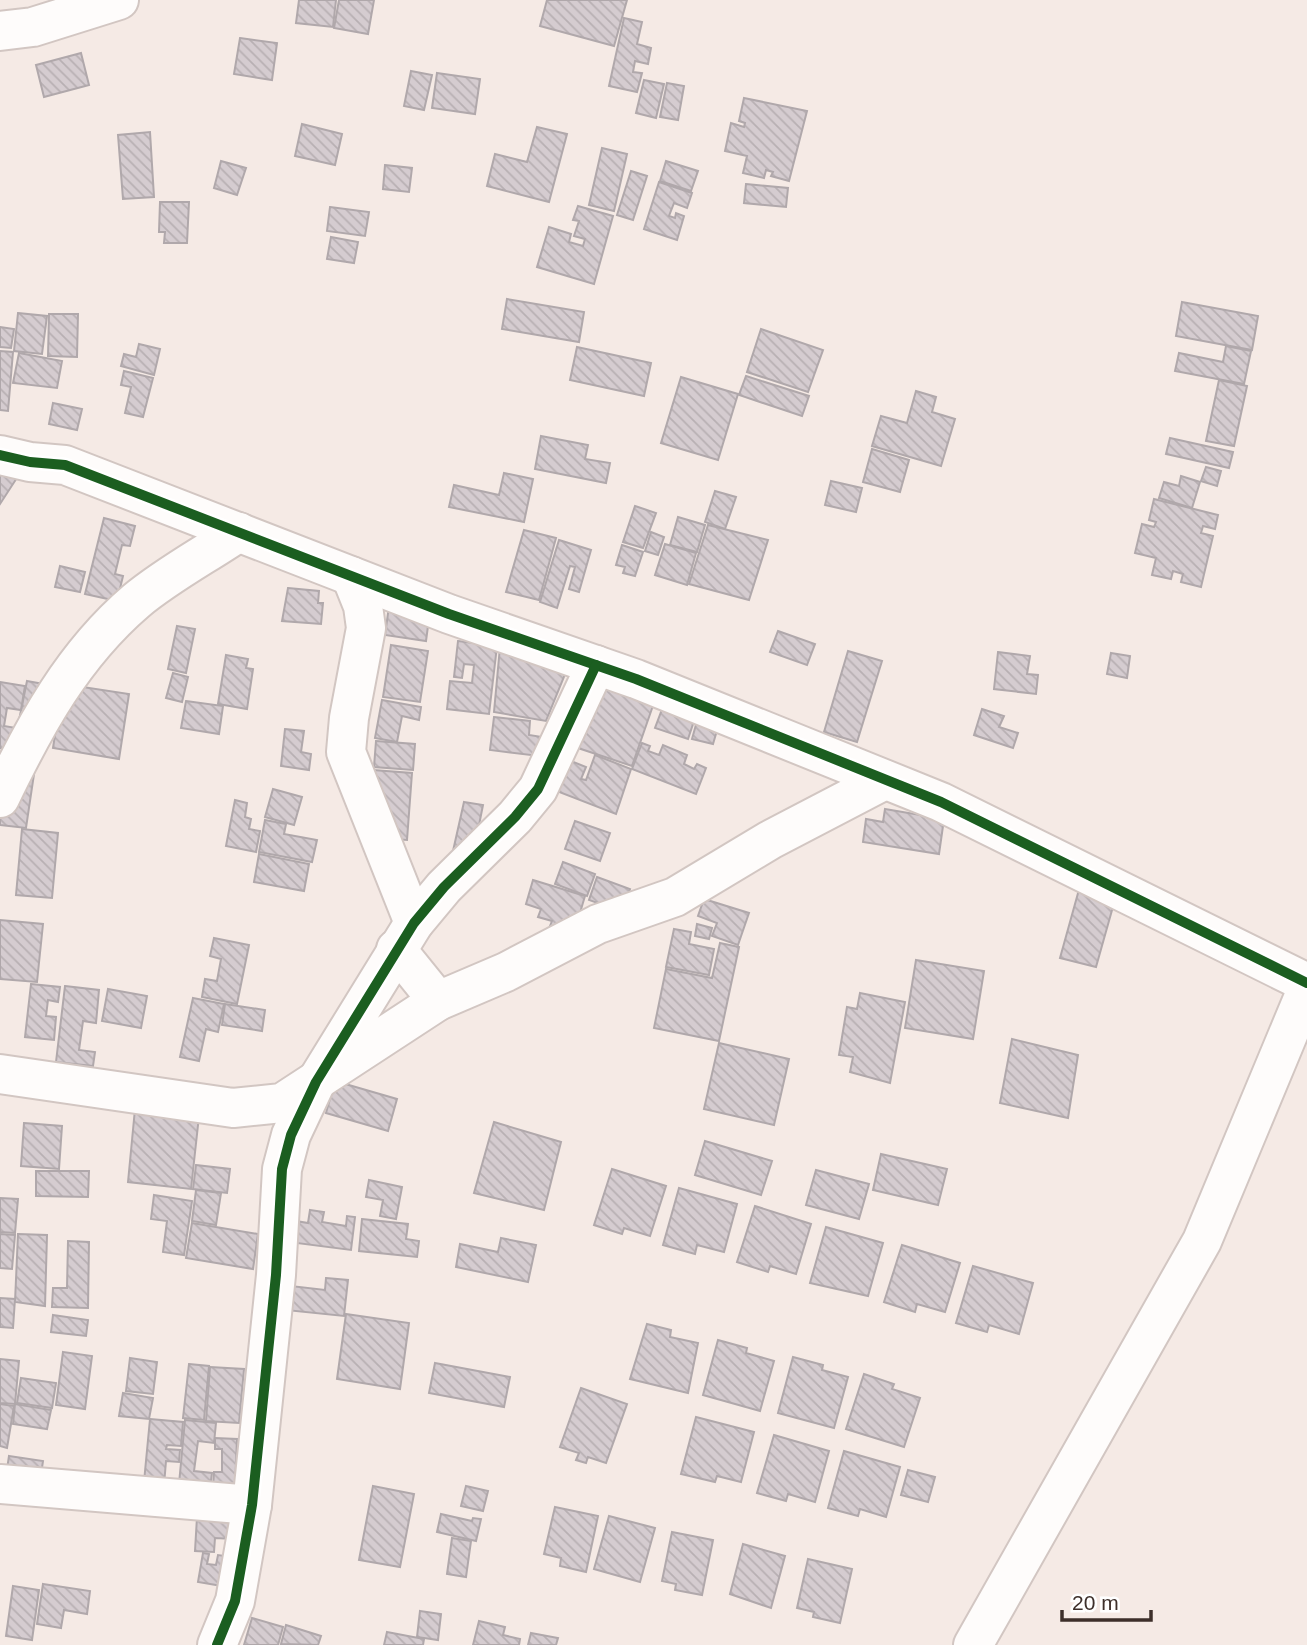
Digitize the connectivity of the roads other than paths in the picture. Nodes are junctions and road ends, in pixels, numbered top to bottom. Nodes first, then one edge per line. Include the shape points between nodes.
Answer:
1 (119, 0) edge
2 (0, 31) edge
3 (0, 455) edge
4 (239, 532) junction
5 (351, 576) junction
6 (596, 665) junction
7 (885, 780) junction
8 (0, 798) edge
9 (405, 936) junction
10 (1307, 983) edge
11 (1307, 989) edge
12 (438, 1001) junction
13 (0, 1074) edge
14 (316, 1082) junction
15 (0, 1484) edge
16 (252, 1505) junction
17 (217, 1645) edge
18 (973, 1645) edge

1 - 2 street via 33,27
3 - 4 street via 65,465
4 - 5 street
4 - 8 street via 137,600 88,650 46,707
5 - 6 street
5 - 9 street via 366,628 346,752
6 - 7 street
6 - 9 street via 538,789 444,887
7 - 10 street via 941,803
7 - 12 street via 769,840 675,897 598,924
9 - 12 street
9 - 14 street
11 - 18 street via 1202,1241
12 - 14 street
13 - 14 street via 233,1108 282,1103
14 - 16 street via 291,1135 282,1170
15 - 16 street
16 - 17 street via 235,1601

